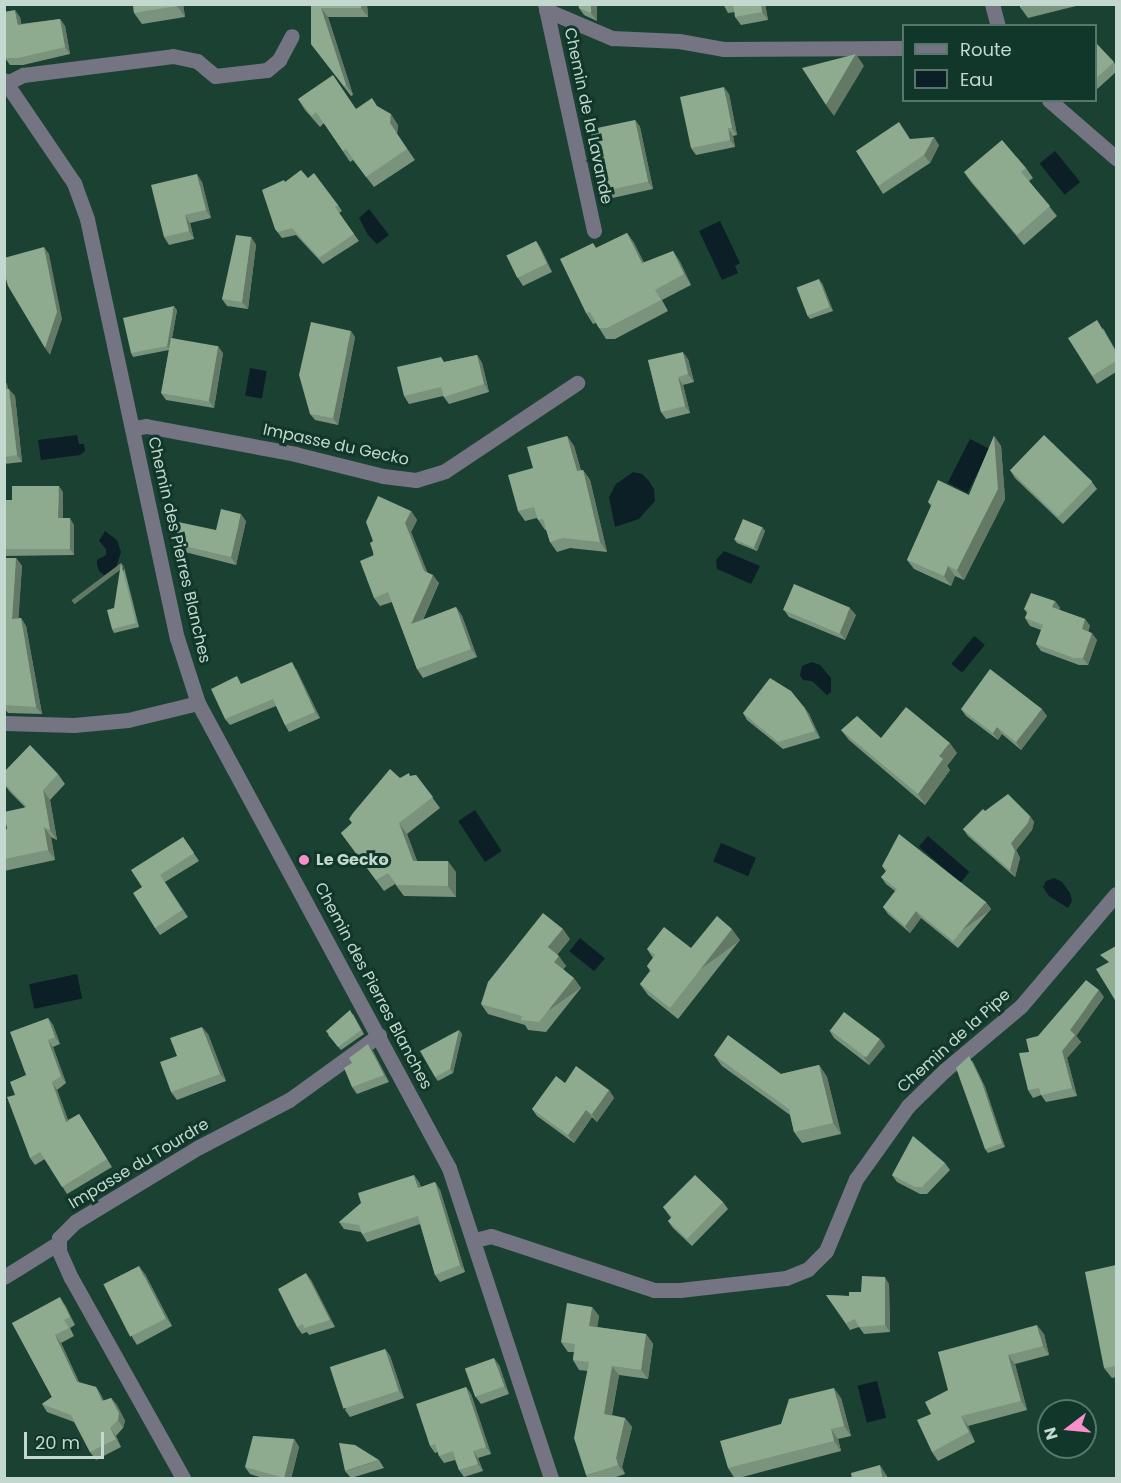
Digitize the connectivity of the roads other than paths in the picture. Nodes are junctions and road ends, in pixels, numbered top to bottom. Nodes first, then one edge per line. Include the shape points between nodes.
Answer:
1 (992, 4) edge
2 (546, 7) edge
3 (997, 24) edge
4 (292, 36) dead end
5 (902, 48) edge
6 (6, 82) edge
7 (1051, 102) edge
8 (1116, 158) edge
9 (594, 231) dead end
10 (577, 383) dead end
11 (134, 428) junction
12 (198, 703) junction
13 (4, 723) edge
14 (1116, 894) edge
15 (379, 1035) junction
16 (474, 1240) junction
17 (57, 1244) junction
18 (4, 1277) edge
19 (183, 1479) edge
20 (551, 1479) edge

1 - 3 street
2 - 5 street, Chemin de la Lavande via 612,38 679,40 724,49
2 - 9 street, Chemin de la Lavande
4 - 6 street via 279,60 267,70 215,76 197,61 173,56 23,75
6 - 11 street, Chemin des Pierres Blanches via 74,183 84,210
7 - 8 street
10 - 11 street, Impasse du Gecko via 445,471 416,480 146,426
11 - 12 street, Chemin des Pierres Blanches via 177,638
12 - 13 street via 128,720 75,725
12 - 15 street, Chemin des Pierres Blanches
14 - 16 street, Chemin de la Pipe via 1021,1006 908,1106 856,1179 826,1251 808,1269 786,1278 654,1290 491,1236
15 - 16 street, Chemin des Pierres Blanches via 449,1168
15 - 17 street, Impasse du Tourdre via 289,1100 199,1147 75,1222
16 - 20 street, Chemin des Pierres Blanches
17 - 18 street, Impasse du Tourdre
17 - 19 street via 71,1278

